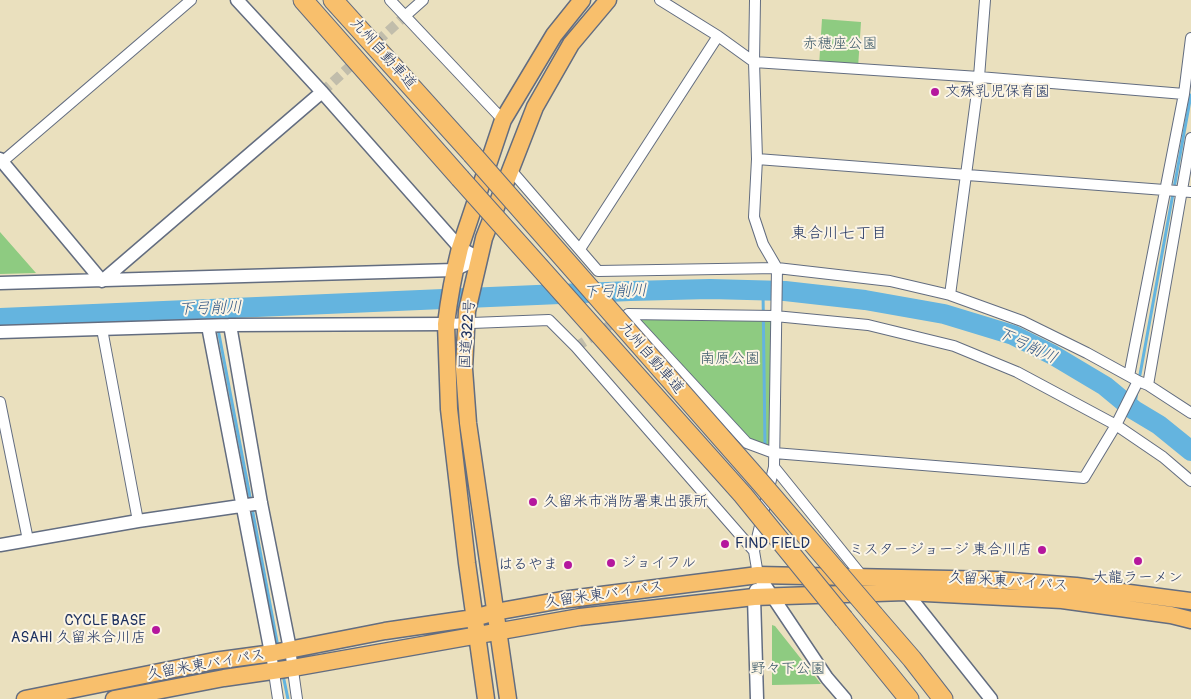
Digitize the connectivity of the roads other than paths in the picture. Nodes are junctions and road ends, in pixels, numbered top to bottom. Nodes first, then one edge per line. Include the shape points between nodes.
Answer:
1 (191, 0) edge
2 (237, 0) edge
3 (303, 0) edge
4 (334, 0) edge
5 (390, 0) edge
6 (423, 0) edge
7 (582, 0) edge
8 (608, 0) edge
9 (660, 0) edge
10 (756, 0) edge
11 (985, 0) edge
12 (405, 16) junction
13 (718, 36) junction
14 (1191, 38) edge
15 (754, 62) junction
16 (979, 76) junction
17 (322, 92) junction
18 (1184, 94) junction
19 (503, 120) junction
20 (1191, 138) edge
21 (757, 159) junction
22 (1, 160) edge
23 (510, 169) junction
24 (966, 174) junction
25 (1166, 189) junction
26 (1187, 191) edge
27 (460, 248) junction
28 (580, 249) junction
29 (479, 258) junction
30 (776, 268) junction
31 (454, 274) junction
32 (102, 281) junction
33 (0, 283) edge
34 (950, 295) junction
35 (775, 316) junction
36 (447, 317) junction
37 (466, 317) junction
38 (230, 325) junction
39 (208, 326) junction
40 (102, 329) junction
41 (0, 332) edge
42 (1138, 381) junction
43 (0, 402) edge
44 (1191, 413) edge
45 (1116, 425) junction
46 (774, 453) junction
47 (774, 466) junction
48 (1191, 481) edge
49 (261, 503) junction
50 (242, 506) junction
51 (138, 521) junction
52 (28, 540) junction
53 (0, 545) edge
54 (754, 551) junction
55 (758, 575) junction
56 (862, 576) junction
57 (906, 592) junction
58 (754, 596) junction
59 (771, 596) junction
60 (1191, 601) edge
61 (495, 612) junction
62 (474, 618) junction
63 (1191, 620) edge
64 (498, 630) junction
65 (477, 634) junction
66 (280, 651) junction
67 (912, 659) junction
68 (283, 669) junction
69 (25, 699) edge
70 (114, 699) edge
71 (278, 699) edge
72 (297, 699) edge
73 (486, 699) edge
74 (508, 699) edge
75 (757, 699) edge
76 (845, 699) edge
77 (909, 699) edge
78 (942, 699) edge
79 (947, 699) edge
80 (991, 699) edge

1 - 22 street
2 - 17 street
3 - 77 highway, 九州自動車道, bridge via 743,495
4 - 67 highway, 九州自動車道, bridge via 761,483
5 - 12 street
6 - 12 street
7 - 19 highway, 国道322号 via 554,35
8 - 23 highway, 国道322号 via 572,44 535,108
9 - 13 street
10 - 15 street
11 - 16 street
12 - 19 street
13 - 15 street
13 - 28 street
14 - 18 street
15 - 16 street
15 - 21 street
16 - 18 street
16 - 24 street
17 - 27 street
17 - 32 street
18 - 25 street
19 - 27 highway, 国道322号
20 - 26 street
21 - 24 street
21 - 30 street via 754,217
22 - 32 street
23 - 28 street
23 - 29 highway, 国道322号
24 - 25 street
24 - 34 street
25 - 26 street
25 - 42 street
26 - 42 street
27 - 29 street
27 - 31 highway, 国道322号
28 - 30 street via 598,271
29 - 31 street
29 - 37 highway, 国道322号
30 - 34 street via 890,281
30 - 35 street
31 - 32 street
31 - 36 highway, 国道322号
32 - 33 street
34 - 42 street via 1022,321
35 - 45 street via 868,324 954,346 1017,372
35 - 46 street
35 - 46 street via 628,314 747,443
36 - 37 street
36 - 38 street
36 - 62 highway, 国道322号 via 449,409
37 - 54 street via 549,320
37 - 61 highway, 国道322号 via 464,369 468,423
38 - 39 street
38 - 49 street
39 - 40 street
39 - 50 street
40 - 41 street
40 - 51 street
42 - 44 street
42 - 45 street
43 - 52 street
45 - 46 street via 1084,478
45 - 48 street
46 - 47 street
47 - 54 street
47 - 56 street
49 - 50 street
49 - 66 street
50 - 51 street
50 - 66 street
51 - 52 street
52 - 53 street
54 - 55 street
55 - 56 highway, 久留米東バイパス
55 - 58 street
55 - 59 street
55 - 61 highway, 久留米東バイパス via 562,600
56 - 57 street
56 - 60 highway, 久留米東バイパス via 997,580 1086,587
57 - 59 highway, 久留米東バイパス
57 - 63 highway, 久留米東バイパス via 1062,600
57 - 80 street
58 - 59 highway, 久留米東バイパス
58 - 64 highway, 久留米東バイパス via 580,616
58 - 75 street
59 - 76 street
61 - 62 highway, 久留米東バイパス
61 - 64 highway, 国道322号
62 - 65 highway, 国道322号
62 - 66 highway, 久留米東バイパス
64 - 65 highway, 久留米東バイパス
64 - 74 highway, 国道322号
65 - 68 highway, 久留米東バイパス
65 - 73 highway, 国道322号
66 - 68 street
66 - 68 street
66 - 69 highway, 久留米東バイパス
67 - 78 highway, 九州自動車道
67 - 79 highway
68 - 70 highway, 久留米東バイパス
68 - 71 street
68 - 72 street

